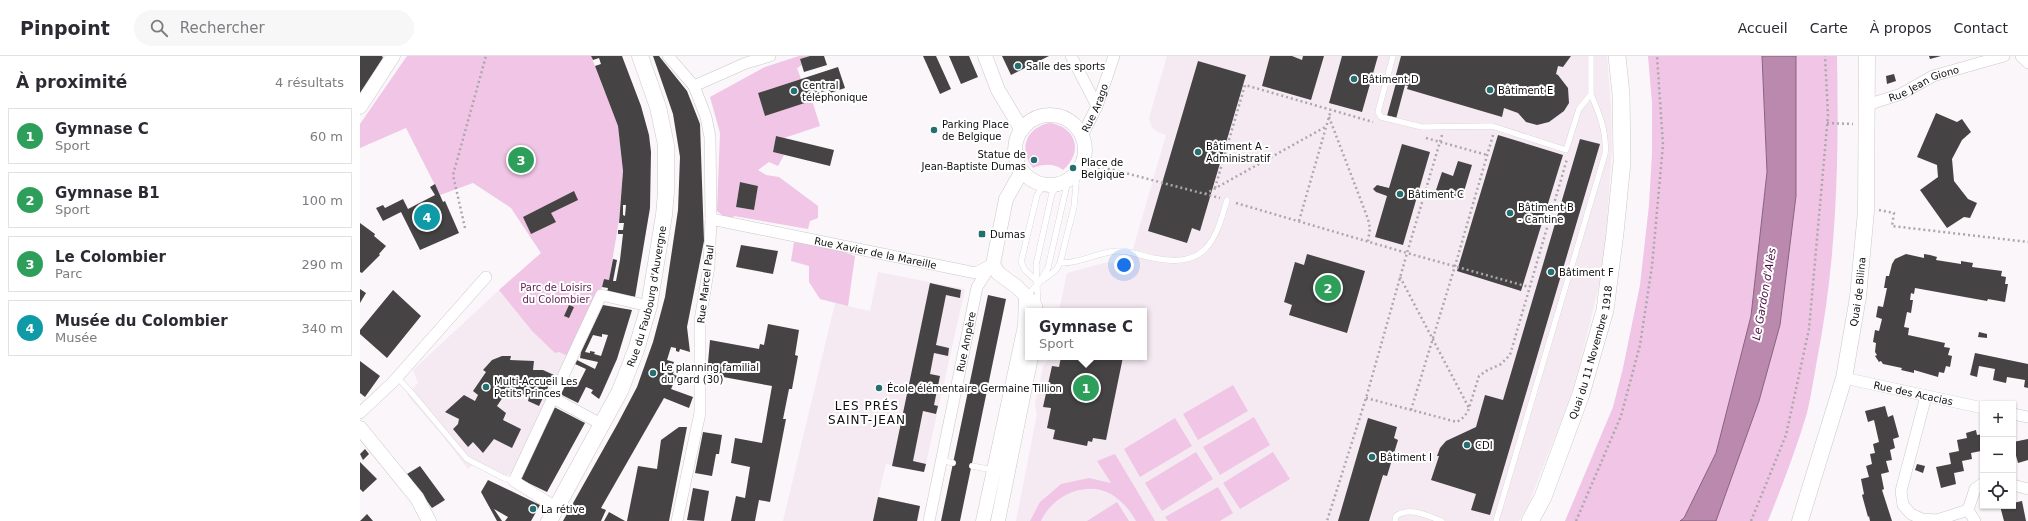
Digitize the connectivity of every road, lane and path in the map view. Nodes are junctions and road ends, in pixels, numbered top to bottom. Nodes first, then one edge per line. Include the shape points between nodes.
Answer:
1 (393, 56) edge
2 (486, 56) edge
3 (640, 56) edge
4 (668, 56) edge
5 (770, 56) edge
6 (984, 56) edge
7 (1071, 56) edge
8 (1114, 56) edge
9 (1393, 56) edge
10 (1591, 56) edge
11 (1617, 56) edge
12 (1657, 56) edge
13 (1825, 56) edge
14 (1867, 56) edge
15 (2004, 56) edge
16 (2021, 56) edge
17 (2028, 63) edge
18 (694, 86) junction
19 (1591, 94) junction
20 (1867, 105) junction
21 (1097, 106) junction
22 (360, 107) edge
23 (1330, 110) junction
24 (1329, 117) junction
25 (1374, 122) dead end
26 (1827, 123) junction
27 (1858, 124) dead end
28 (1327, 126) junction
29 (1495, 126) junction
30 (1444, 128) junction
31 (1022, 130) junction
32 (1082, 136) junction
33 (1426, 138) dead end
34 (1440, 142) junction
35 (1566, 150) junction
36 (1487, 155) junction
37 (1022, 171) junction
38 (1067, 178) junction
39 (1215, 188) junction
40 (1206, 194) junction
41 (1227, 200) junction
42 (1876, 209) dead end
43 (711, 219) junction
44 (1299, 221) junction
45 (464, 228) dead end
46 (1368, 241) junction
47 (2028, 242) edge
48 (1407, 253) junction
49 (1060, 263) junction
50 (993, 264) junction
51 (1455, 266) junction
52 (1400, 276) junction
53 (486, 277) dead end
54 (1038, 283) junction
55 (1529, 287) junction
56 (1026, 296) junction
57 (649, 306) junction
58 (1026, 308) edge
59 (1036, 308) edge
60 (1037, 308) edge
61 (1025, 326) edge
62 (1432, 340) junction
63 (1030, 360) edge
64 (397, 377) junction
65 (1844, 378) junction
66 (1926, 396) junction
67 (553, 398) junction
68 (1366, 398) junction
69 (1980, 407) edge
70 (1469, 408) junction
71 (1411, 410) junction
72 (360, 413) edge
73 (2016, 415) edge
74 (2028, 417) edge
75 (601, 424) junction
76 (360, 428) edge
77 (942, 460) junction
78 (953, 463) dead end
79 (972, 466) dead end
80 (994, 470) junction
81 (514, 482) junction
82 (1980, 485) edge
83 (2016, 486) edge
84 (2028, 489) edge
85 (1968, 510) junction
86 (553, 515) edge
87 (429, 521) edge
88 (677, 521) edge
89 (929, 521) edge
90 (983, 521) edge
91 (998, 521) edge
92 (1327, 521) edge
93 (1395, 521) edge
94 (1442, 521) edge
95 (1496, 521) edge
96 (1530, 521) edge
97 (1576, 521) edge
98 (1751, 521) edge
99 (1800, 521) edge
100 (1975, 521) edge

1 - 22 street
2 - 45 path via 453,175
3 - 57 main road, Rue du Faubourg d'Auvergne via 658,107 666,146 664,216
4 - 18 street, Rue Marcel Paul
5 - 18 street via 746,63
6 - 31 street via 998,90
7 - 21 street
8 - 21 street, Rue Arago
9 - 30 lane via 1378,112 1381,117
10 - 19 lane
11 - 96 main road, Quai du 11 Novembre 1918 via 1621,94 1622,162 1604,310 1581,394 1542,497
12 - 97 path via 1663,145 1652,266 1640,344 1620,416
13 - 26 path
14 - 20 main road, Quai de Bilina
15 - 20 street, Rue Jean Giono via 1933,76 1901,94
16 - 17 street
18 - 43 street, Rue Marcel Paul via 706,117 710,137
19 - 35 lane via 1579,109
19 - 95 lane via 1600,117 1606,154
20 - 65 main road, Quai de Bilina via 1866,211 1858,297
21 - 32 street, Rue Arago
23 - 24 path
23 - 25 path
23 - 39 path via 1245,85
24 - 28 path
24 - 46 path via 1368,219
26 - 27 path
26 - 98 path via 1809,329 1786,435
28 - 39 path
28 - 44 path
29 - 30 lane
29 - 35 lane
29 - 36 path
30 - 34 path
31 - 32 street via 1032,120 1051,115 1066,119
31 - 37 street via 1015,146 1016,157
32 - 38 street via 1086,151
33 - 34 path
34 - 36 path
34 - 48 path
35 - 55 path via 1569,152
36 - 51 path
37 - 38 street via 1036,182
37 - 50 street, Rue Ampère via 1006,199
38 - 40 path via 1114,170
38 - 49 lane via 1074,207
38 - 54 lane via 1048,268
38 - 54 lane via 1052,193 1036,265
38 - 54 lane via 1042,188 1037,195 1021,262
39 - 40 path
40 - 41 path
41 - 44 path
41 - 49 lane via 1216,235 1210,244 1195,256 1166,260 1116,251 1070,263
42 - 47 path via 1894,213 1892,226
43 - 50 street, Rue Xavier de la Mareille via 966,271 975,272
43 - 88 street, Rue Marcel Paul via 709,266 700,321 700,413
44 - 46 path
46 - 48 path
48 - 51 path
48 - 52 path
49 - 54 lane via 1056,270
50 - 56 street via 998,273
50 - 77 street, Rue Ampère via 977,287
51 - 55 path
51 - 62 path
52 - 62 path
52 - 68 path
53 - 64 street
54 - 56 lane
54 - 60 lane
55 - 70 path via 1510,355 1501,364 1479,376
56 - 58 street
56 - 59 street
57 - 67 street via 601,295
57 - 75 main road, Rue du Faubourg d'Auvergne via 620,391
61 - 80 street
62 - 70 path
62 - 71 path
63 - 91 street
64 - 72 street
64 - 81 lane via 467,458
65 - 66 street, Rue des Acacias
65 - 99 main road, Quai de Bilina
66 - 69 street, Rue des Acacias
66 - 85 street via 1901,491 1902,505 1911,514 1922,519 1937,520
67 - 75 street
67 - 81 street
68 - 71 path
68 - 92 path
70 - 71 path via 1464,418 1457,422
73 - 74 street
75 - 86 main road, Rue du Faubourg d'Auvergne
76 - 87 street via 416,498
77 - 78 lane
77 - 89 street, Rue Ampère
79 - 80 lane
80 - 90 street
81 - 86 street
82 - 85 street via 1975,489
83 - 84 street
85 - 100 street
93 - 94 lane via 1396,516 1402,511

